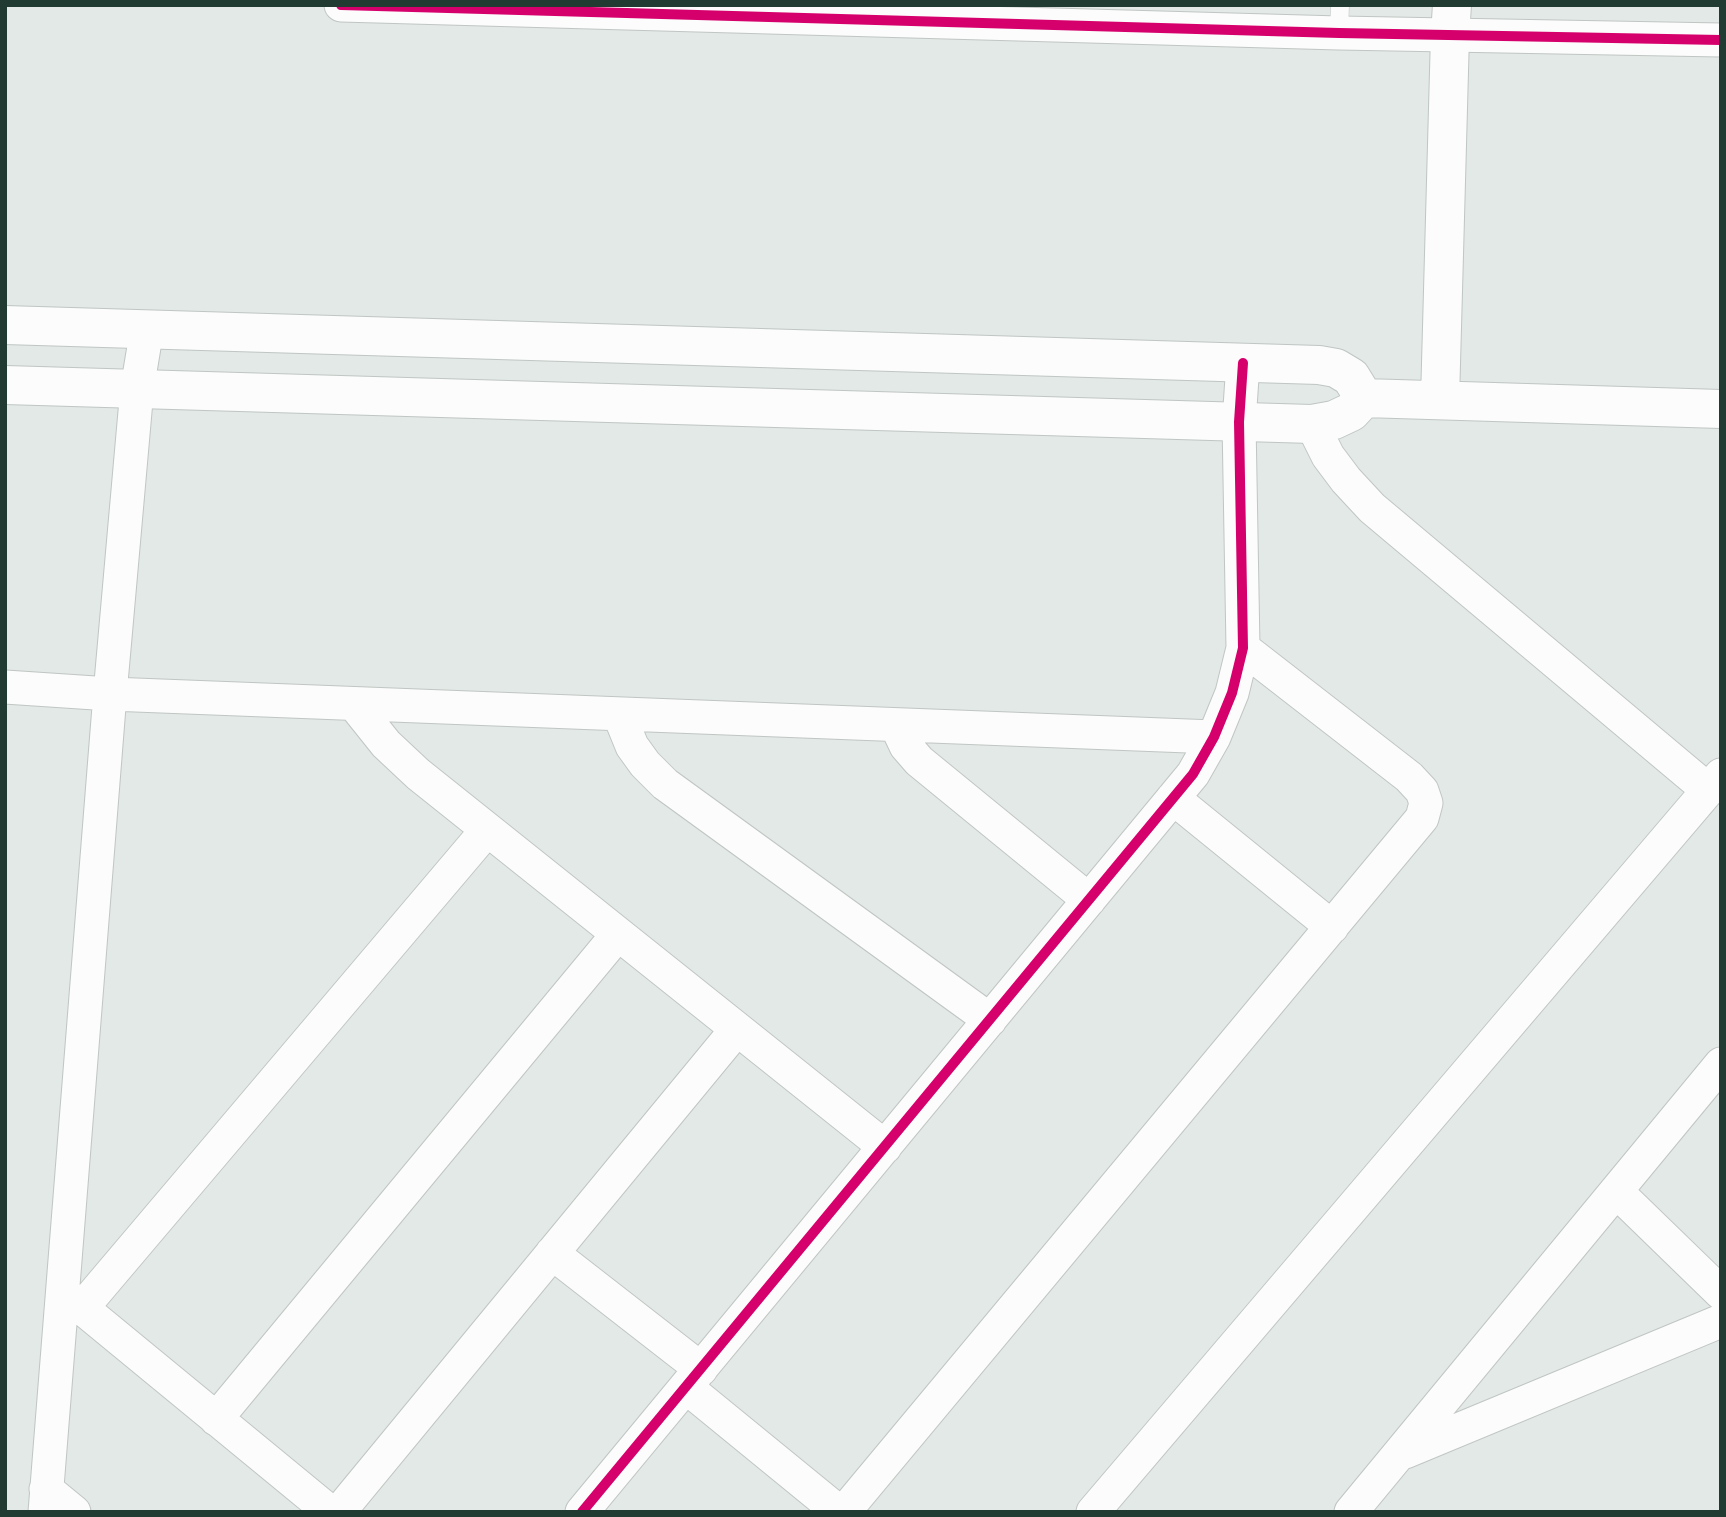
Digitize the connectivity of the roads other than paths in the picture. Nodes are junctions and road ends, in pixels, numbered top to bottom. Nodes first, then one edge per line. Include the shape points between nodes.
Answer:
1 (341, 5) edge
2 (1133, 16) edge
3 (1340, 19) edge
4 (1451, 20) edge
5 (1721, 40) edge
6 (5, 325) edge
7 (146, 329) junction
8 (1243, 363) junction
9 (5, 385) edge
10 (137, 389) junction
11 (1364, 398) junction
12 (1440, 400) junction
13 (1721, 409) edge
14 (1239, 422) junction
15 (1312, 424) junction
16 (1243, 648) junction
17 (5, 687) edge
18 (110, 694) junction
19 (354, 704) junction
20 (619, 714) junction
21 (896, 725) junction
22 (1214, 737) junction
23 (1714, 782) edge
24 (1173, 798) junction
25 (487, 830) junction
26 (1089, 901) junction
27 (1332, 927) junction
28 (618, 934) junction
29 (990, 1020) junction
30 (737, 1029) junction
31 (1721, 1064) edge
32 (885, 1147) junction
33 (1616, 1191) junction
34 (552, 1253) junction
35 (1721, 1293) edge
36 (72, 1301) junction
37 (1721, 1321) edge
38 (693, 1378) junction
39 (216, 1419) junction
40 (1399, 1454) junction
41 (46, 1500) edge
42 (74, 1512) edge
43 (330, 1512) edge
44 (338, 1512) edge
45 (582, 1512) edge
46 (842, 1512) edge
47 (1093, 1512) edge
48 (1351, 1512) edge

1 - 2 street
2 - 3 street
3 - 4 street
4 - 5 street
4 - 12 main road
6 - 7 main road
7 - 8 main road
7 - 10 street
8 - 11 main road via 1336,368 1351,377
8 - 14 street
9 - 10 main road
10 - 14 main road
10 - 18 street
11 - 12 main road
11 - 15 main road via 1351,412
12 - 13 main road
14 - 15 main road
14 - 16 street
15 - 23 street via 1328,456 1372,508
16 - 22 street
16 - 27 street via 1409,777 1426,803 1422,818
17 - 18 street
18 - 19 street
18 - 36 street
19 - 20 street
19 - 25 street via 386,744
20 - 21 street
20 - 29 street via 632,746 665,784
21 - 22 street
21 - 26 street via 919,761
22 - 24 street via 1194,774
23 - 47 street
24 - 26 street
24 - 27 street
25 - 28 street
25 - 36 street
26 - 29 street
27 - 46 street
28 - 30 street
28 - 39 street
29 - 32 street
30 - 32 street
30 - 34 street
31 - 33 street
32 - 38 street
33 - 35 street
33 - 40 street
34 - 38 street
34 - 44 street
36 - 39 street
36 - 41 street
37 - 40 street
38 - 45 street
38 - 46 street
39 - 43 street
40 - 48 street
41 - 42 street

